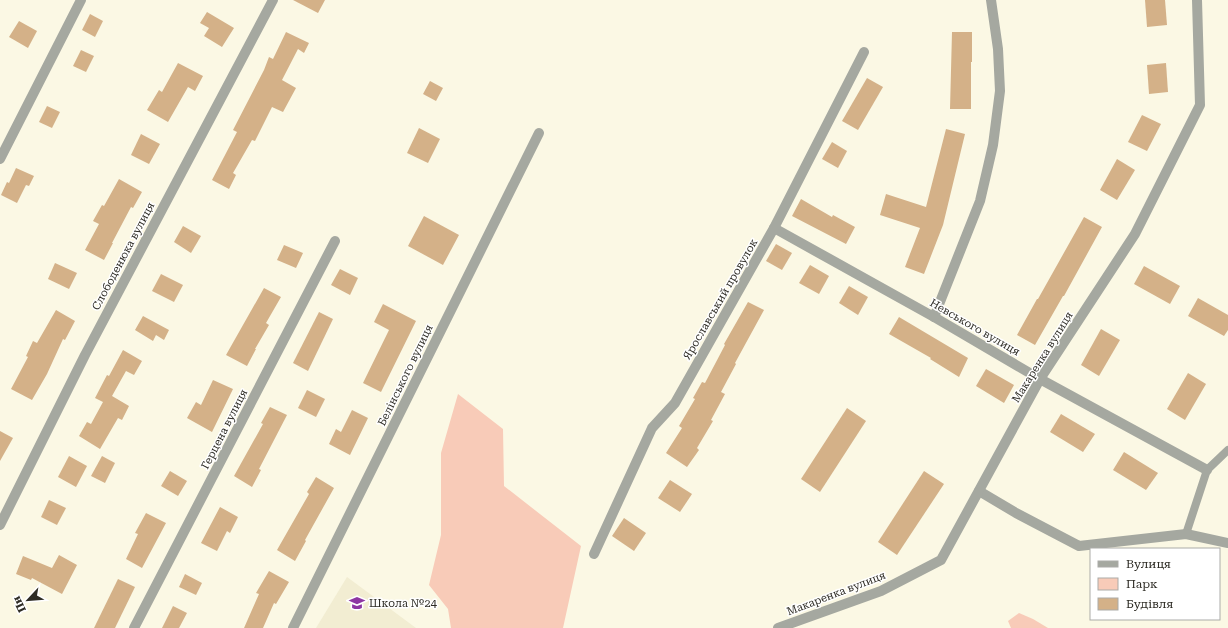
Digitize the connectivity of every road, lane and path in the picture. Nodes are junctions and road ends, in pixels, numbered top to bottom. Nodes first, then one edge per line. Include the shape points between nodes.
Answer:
1 (81, 0) edge
2 (272, 0) edge
3 (992, 0) edge
4 (1197, 0) edge
5 (864, 52) dead end
6 (539, 134) dead end
7 (0, 159) edge
8 (774, 228) junction
9 (335, 241) dead end
10 (934, 317) junction
11 (1040, 379) junction
12 (1228, 450) edge
13 (1207, 470) junction
14 (980, 491) junction
15 (0, 524) edge
16 (1186, 534) junction
17 (1228, 543) edge
18 (594, 554) dead end
19 (134, 628) edge
20 (293, 628) edge
21 (778, 628) edge

1 - 7 street
2 - 15 street, Слободенюка вулиця via 84,355
3 - 10 street via 1000,91 993,145 980,201
4 - 11 street, Макаренка вулиця via 1200,105 1135,234
5 - 8 street, Ярославський провулок
6 - 20 street, Белінського вулиця
8 - 10 street, Невського вулиця
8 - 18 street, Ярославський провулок via 675,403 652,428
9 - 19 street, Герцена вулиця
10 - 11 street, Невського вулиця
11 - 13 street, Невського вулиця
11 - 14 street, Макаренка вулиця
12 - 13 lane
13 - 16 lane
14 - 16 street via 1016,514 1079,546
14 - 21 street, Макаренка вулиця via 941,560 881,591
16 - 17 street

